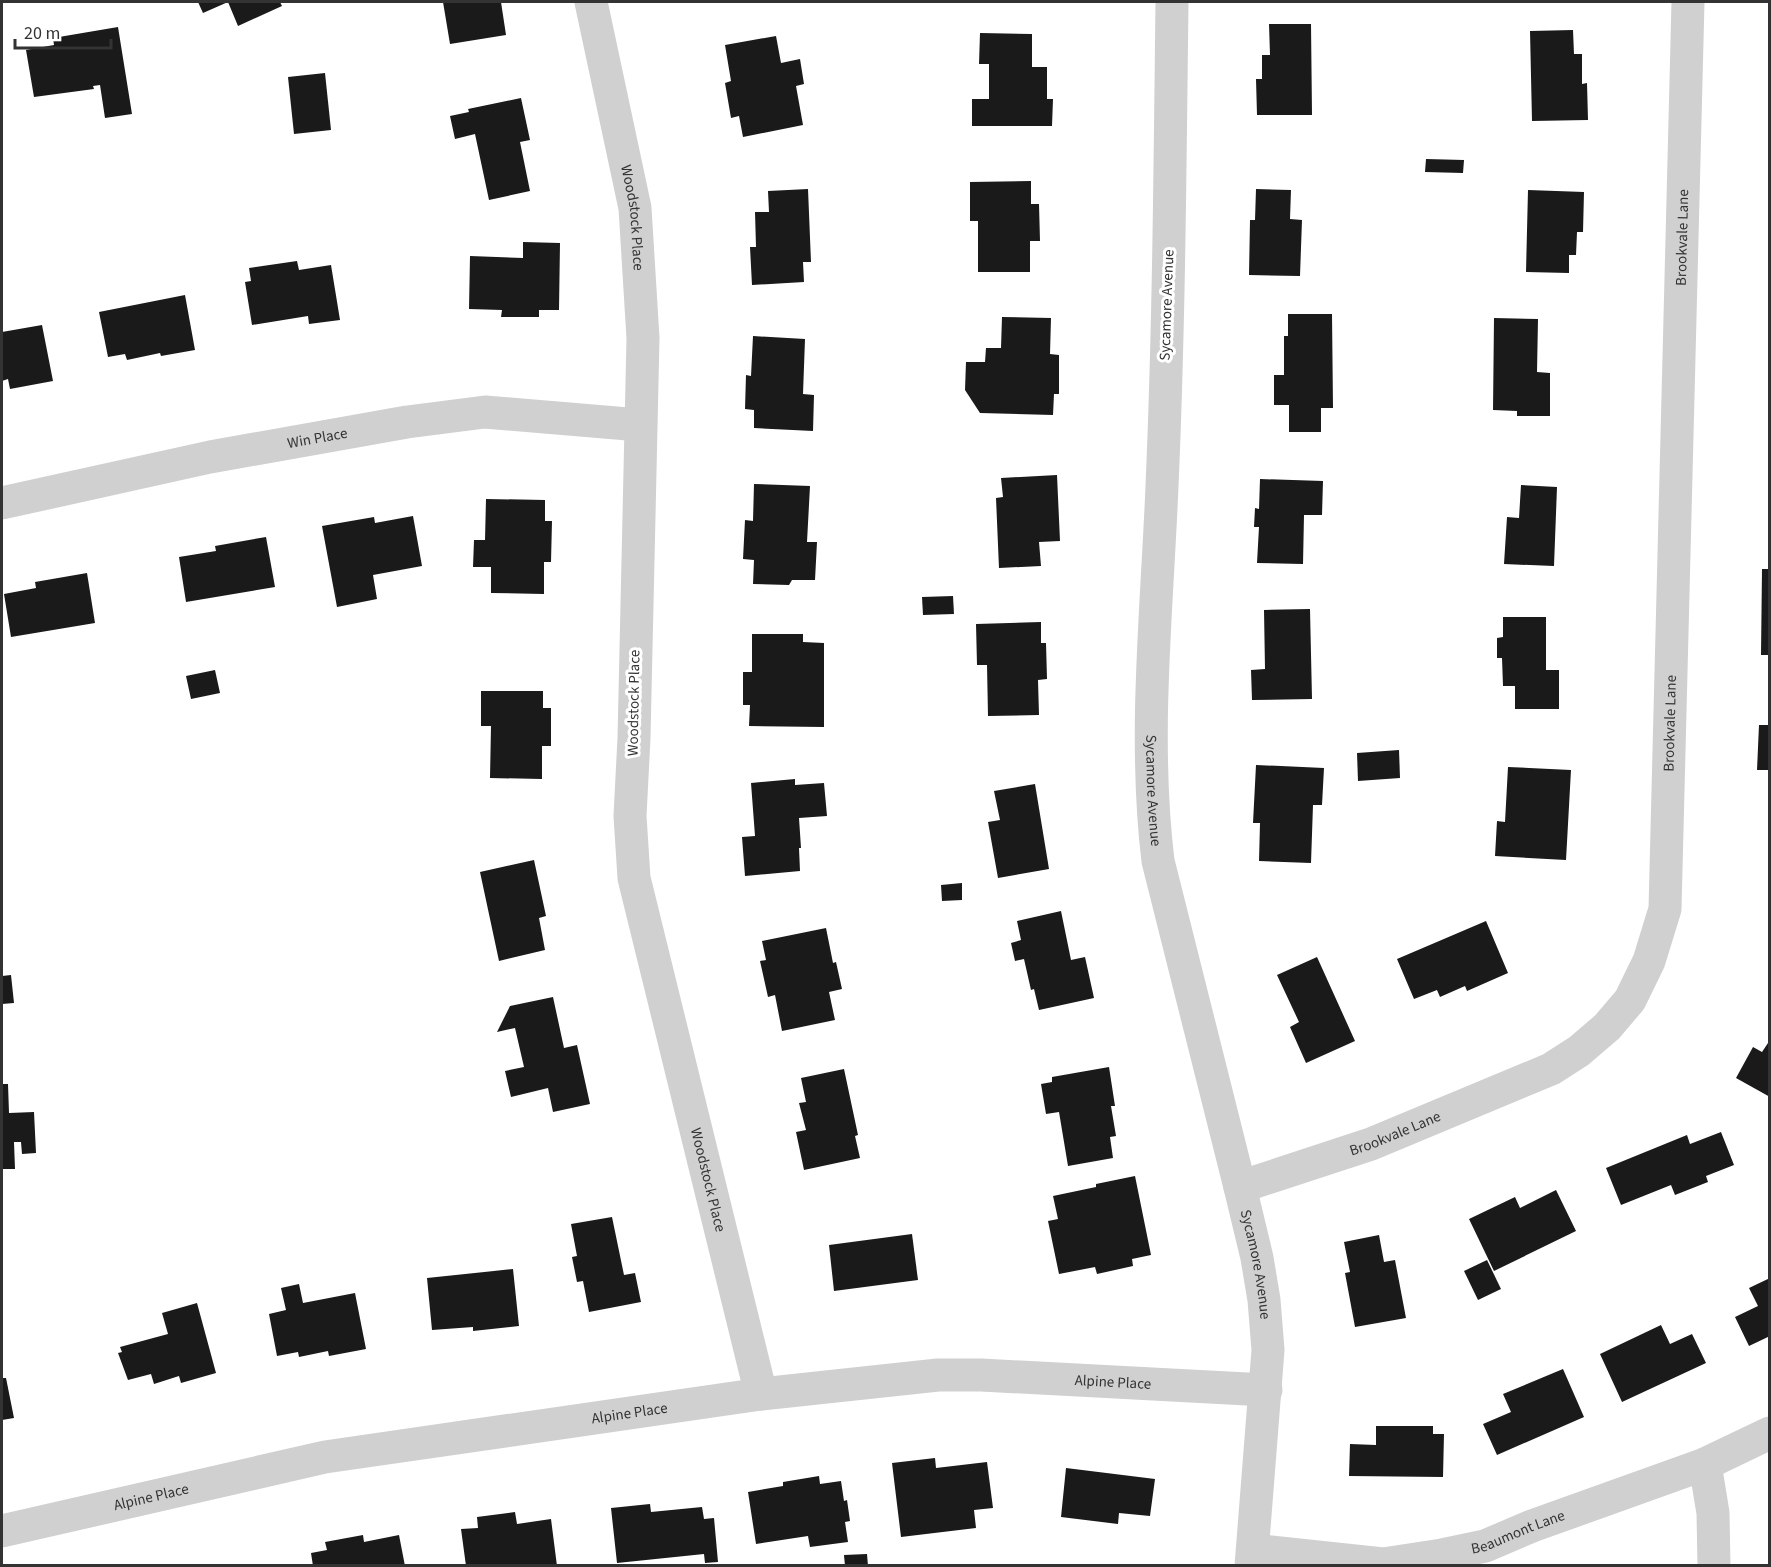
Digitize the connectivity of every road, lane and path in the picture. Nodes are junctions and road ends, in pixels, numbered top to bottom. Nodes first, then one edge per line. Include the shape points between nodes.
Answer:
1 (591, 2) edge
2 (1172, 2) edge
3 (1688, 2) edge
4 (640, 425) junction
5 (2, 503) edge
6 (1240, 1187) junction
7 (1266, 1390) junction
8 (761, 1394) junction
9 (1770, 1433) edge
10 (1705, 1464) junction
11 (2, 1532) edge
12 (1252, 1558) edge
13 (1714, 1566) edge

1 - 4 street, Woodstock Place via 634,208 643,338
2 - 6 street, Sycamore Avenue via 1163,459 1151,718 1152,811 1158,861
3 - 6 street, Brookvale Lane via 1665,909 1649,961 1630,1000 1607,1027 1551,1069 1371,1144
4 - 5 street, Win Place via 484,412 210,457
4 - 8 street, Woodstock Place via 630,816 634,878
6 - 7 street, Sycamore Avenue via 1264,1300
7 - 8 street, Alpine Place via 938,1375
7 - 12 street, Sycamore Avenue
8 - 11 street, Alpine Place via 325,1457
9 - 10 street, Beaumont Lane
10 - 12 street, Beaumont Lane via 1485,1546 1442,1556 1383,1564
10 - 13 street via 1713,1513

